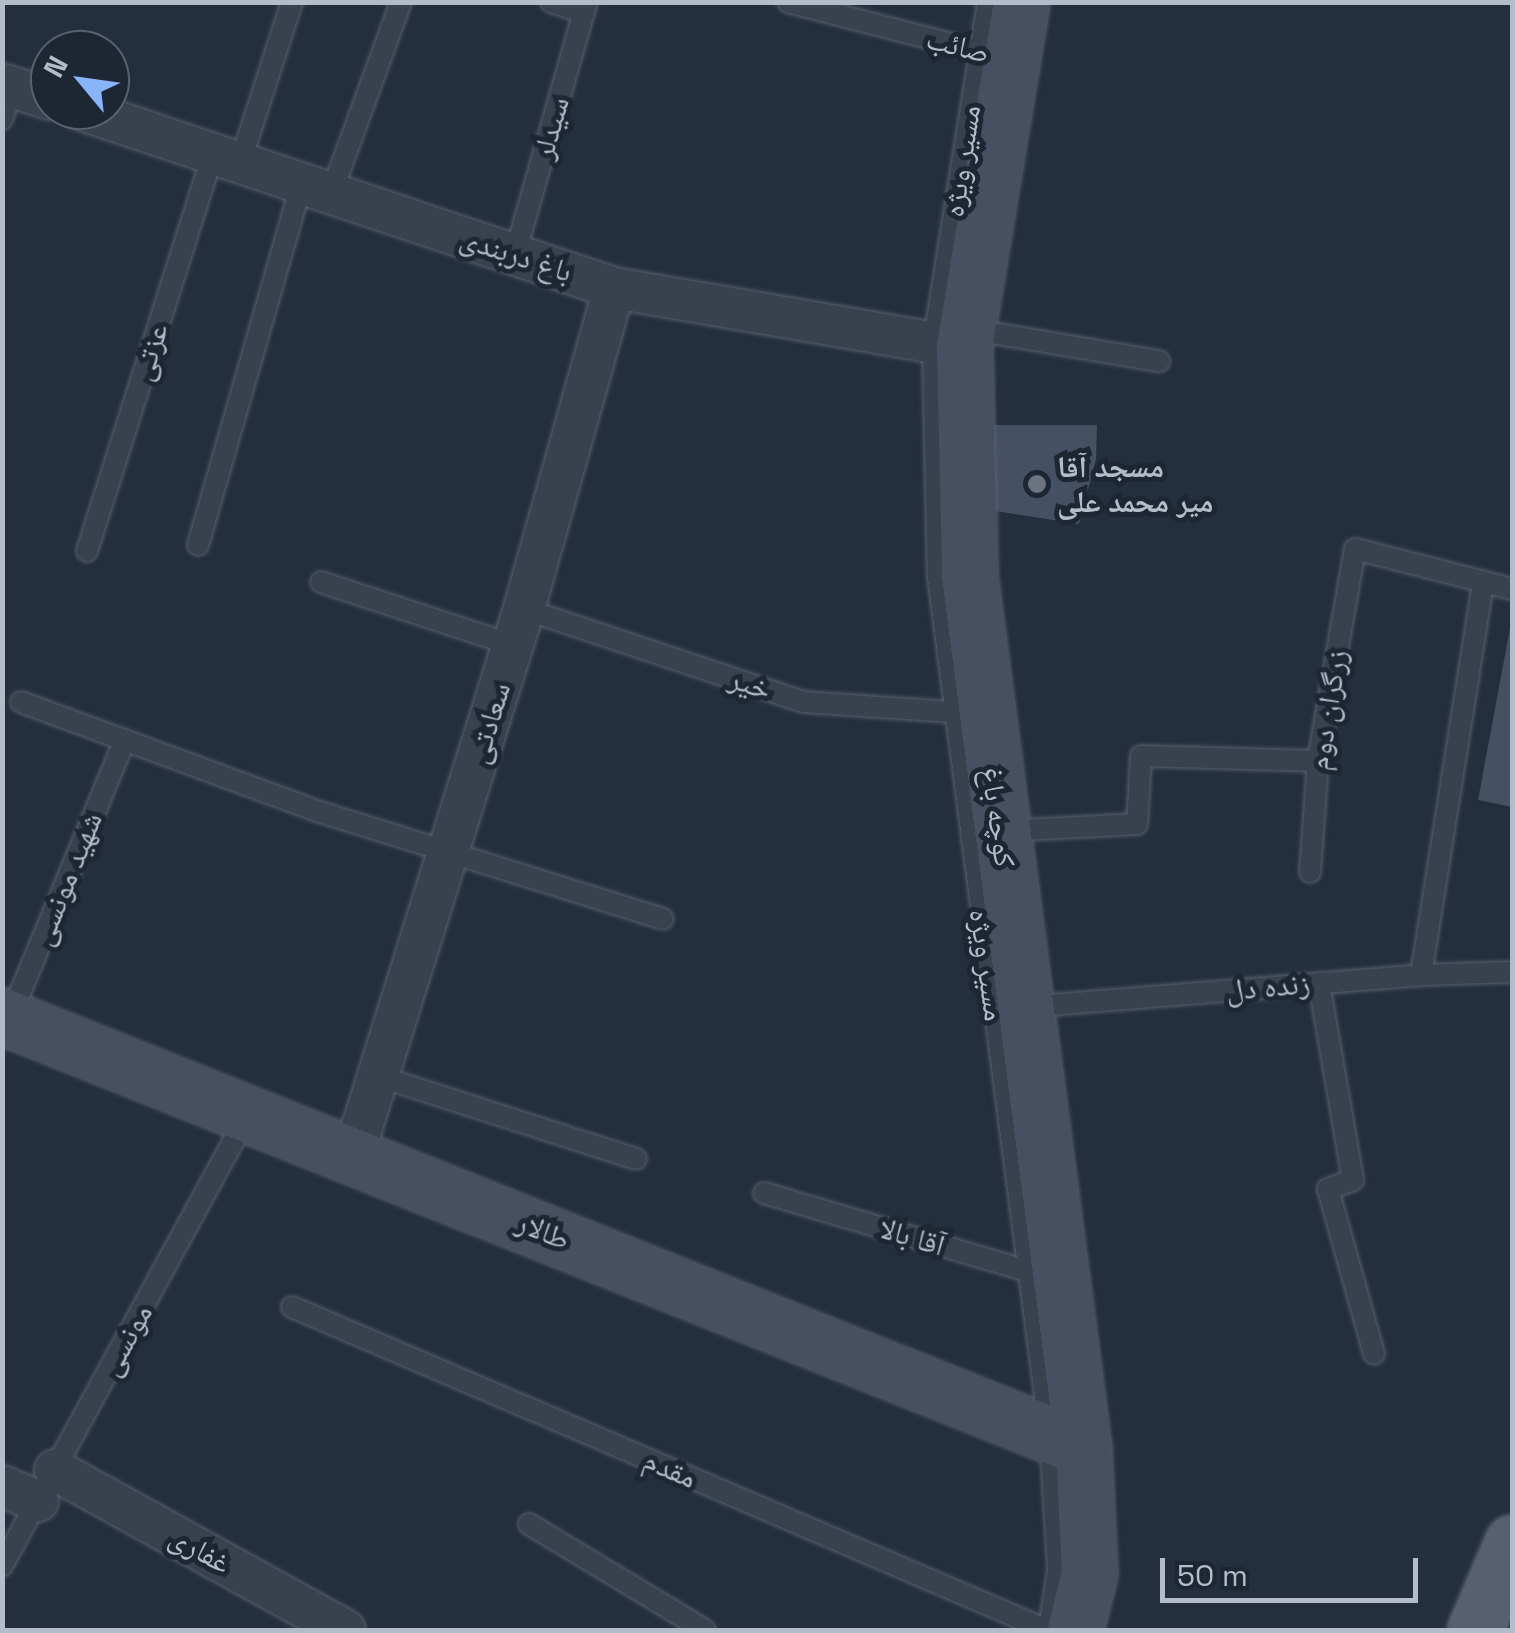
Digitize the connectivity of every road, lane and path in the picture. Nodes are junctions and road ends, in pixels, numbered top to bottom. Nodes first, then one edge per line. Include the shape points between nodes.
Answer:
1 (292, 2) edge
2 (401, 2) edge
3 (551, 2) edge
4 (788, 2) edge
5 (988, 2) edge
6 (1021, 2) edge
7 (585, 8) edge
8 (995, 55) junction
9 (130, 126) edge
10 (226, 158) junction
11 (316, 188) junction
12 (515, 254) junction
13 (614, 288) junction
14 (955, 341) junction
15 (1160, 361) dead end
16 (198, 544) dead end
17 (87, 551) dead end
18 (322, 582) dead end
19 (1483, 582) junction
20 (1512, 589) edge
21 (519, 627) junction
22 (21, 702) dead end
23 (969, 714) junction
24 (125, 740) junction
25 (1318, 762) junction
26 (1000, 832) junction
27 (448, 852) junction
28 (1310, 872) dead end
29 (662, 918) dead end
30 (1512, 972) edge
31 (1422, 975) junction
32 (1319, 983) junction
33 (1024, 1007) junction
34 (6, 1017) edge
35 (378, 1076) junction
36 (248, 1114) junction
37 (353, 1156) junction
38 (636, 1159) dead end
39 (764, 1193) dead end
40 (1044, 1276) junction
41 (292, 1308) dead end
42 (1374, 1354) dead end
43 (1066, 1441) junction
44 (32, 1486) edge
45 (529, 1524) dead end
46 (1512, 1544) edge
47 (2, 1566) edge
48 (345, 1630) edge
49 (704, 1630) edge
50 (1048, 1630) edge
51 (1074, 1630) edge
52 (1475, 1630) edge

1 - 10 lane, عزتی
2 - 11 lane
3 - 7 lane
4 - 8 lane, صائب
5 - 8 lane
6 - 8 main road, کوچه باغ
7 - 12 lane, سیدلر
8 - 14 main road, کوچه باغ
9 - 10 street, باغ دربندی
10 - 11 street, باغ دربندی
10 - 17 lane, عزتی
11 - 12 street, باغ دربندی
11 - 16 lane
12 - 13 street, باغ دربندی
13 - 14 street, باغ دربندی
13 - 21 street, سعادتی
14 - 15 lane
14 - 23 main road, کوچه باغ via 969,575
18 - 21 lane, خیر
19 - 20 lane
19 - 25 lane, زرگران دوم via 1355,549
19 - 31 lane
21 - 23 lane, خیر via 804,702
21 - 27 street, سعادتی
22 - 24 lane
23 - 26 main road, کوچه باغ
23 - 40 lane, مسیر ویژه
24 - 27 lane
24 - 34 lane, شهید مونسی
25 - 26 lane via 1141,756 1137,824
25 - 28 lane, زرگران دوم
26 - 33 main road, کوچه باغ
27 - 29 lane
27 - 35 street, سعادتی
30 - 31 lane, زنده دل
31 - 32 lane, زنده دل
32 - 33 lane, زنده دل
32 - 42 lane via 1353,1180 1328,1189
33 - 40 main road, کوچه باغ
34 - 36 main road, طالار
35 - 37 street, سعادتی
35 - 38 lane
36 - 37 main road, طالار
36 - 44 lane, مونسی
37 - 43 main road, طالار
39 - 40 lane, آقا بالا
40 - 43 main road, کوچه باغ
41 - 50 lane, مقدم
43 - 50 lane
43 - 51 main road, کوچه باغ via 1089,1573
44 - 47 lane, مونسی
44 - 48 street, غفاری
45 - 49 lane
46 - 52 main road

